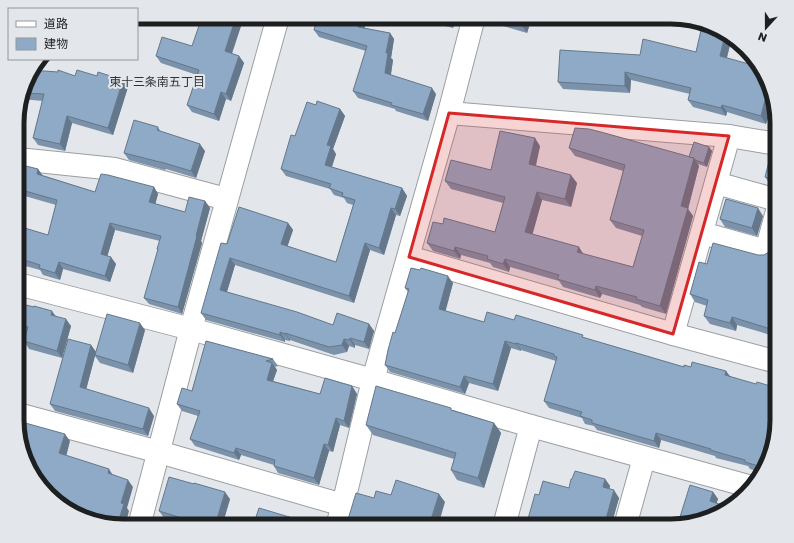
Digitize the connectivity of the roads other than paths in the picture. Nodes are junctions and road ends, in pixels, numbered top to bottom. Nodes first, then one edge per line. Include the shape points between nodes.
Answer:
1 (276, 24) edge
2 (472, 24) edge
3 (449, 113) junction
4 (730, 136) junction
5 (770, 143) edge
6 (24, 160) edge
7 (716, 183) junction
8 (770, 198) edge
9 (226, 199) junction
10 (702, 233) junction
11 (770, 236) edge
12 (409, 257) junction
13 (24, 286) edge
14 (191, 329) junction
15 (673, 334) junction
16 (770, 360) edge
17 (373, 380) junction
18 (24, 416) edge
19 (531, 426) junction
20 (158, 452) junction
21 (644, 458) junction
22 (745, 485) edge
23 (343, 505) junction
24 (140, 519) edge
25 (339, 519) edge
26 (506, 519) edge
27 (627, 519) edge

1 - 9 street
2 - 3 street
3 - 4 street
3 - 12 street
4 - 5 street
4 - 7 street
6 - 9 street via 115,169
7 - 8 street
7 - 10 street
9 - 14 street
10 - 11 street via 766,251
10 - 15 street
12 - 15 street
12 - 17 street
13 - 14 street
14 - 17 street
14 - 20 street
15 - 16 street
17 - 19 street
17 - 23 street
18 - 20 street
19 - 21 street
19 - 26 street
20 - 23 street
20 - 24 street
21 - 22 street
21 - 27 street
23 - 25 street

